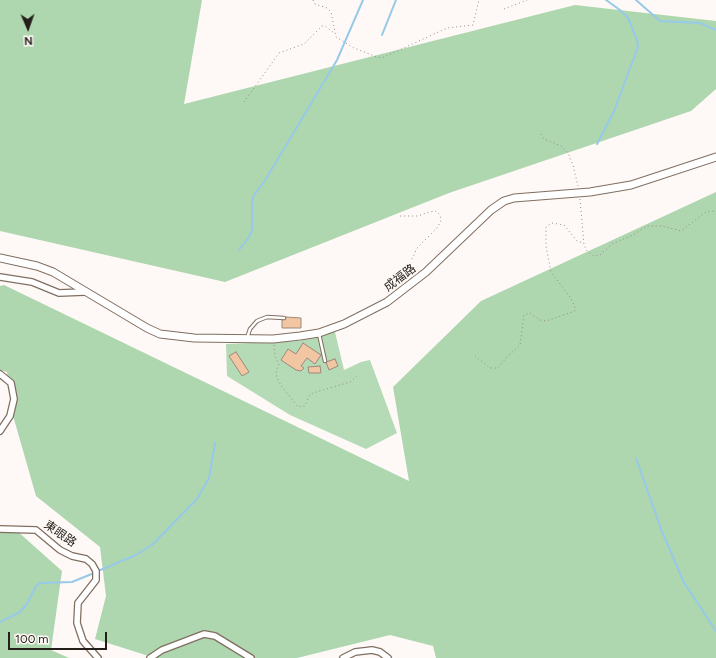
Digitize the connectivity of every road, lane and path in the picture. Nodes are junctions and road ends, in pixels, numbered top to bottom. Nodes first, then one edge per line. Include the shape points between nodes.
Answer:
1 (313, 0) edge
2 (479, 0) edge
3 (527, 0) edge
4 (504, 9) dead end
5 (334, 33) junction
6 (244, 102) dead end
7 (541, 134) dead end
8 (716, 157) edge
9 (579, 193) junction
10 (716, 211) edge
11 (399, 216) dead end
12 (583, 243) junction
13 (0, 258) edge
14 (0, 277) edge
15 (84, 292) junction
16 (387, 302) junction
17 (284, 318) dead end
18 (319, 334) junction
19 (246, 339) junction
20 (273, 339) junction
21 (475, 356) dead end
22 (325, 361) dead end
23 (0, 374) edge
24 (359, 374) dead end
25 (0, 431) edge
26 (0, 529) edge
27 (98, 658) edge
28 (150, 658) edge
29 (251, 658) edge
30 (343, 658) edge
31 (388, 658) edge

1 - 5 path via 315,4 331,12
2 - 5 path via 473,25 447,28 382,58 354,48
3 - 4 path
5 - 6 path via 322,26 304,44 279,53
7 - 9 path via 544,139 561,146 568,153
8 - 9 street, 成福路 via 631,185
9 - 12 path
9 - 16 street, 成福路 via 535,195 504,201 491,210 426,272
10 - 12 path via 706,212 681,231 647,226 612,244 600,255 591,256
11 - 16 path via 418,216 436,211 441,221 417,248 404,277 390,290
12 - 21 path via 577,241 564,225 552,223 546,227 547,257 551,272 570,297 576,307 575,311 546,321 530,313 524,315 520,345 498,368 490,368
13 - 15 street, 成福路 via 53,272
14 - 15 street via 32,282 59,292
15 - 19 street, 成福路 via 160,334 194,338
16 - 18 street, 成福路
17 - 19 lane via 267,317 250,329
18 - 20 street, 成福路
18 - 22 lane
19 - 20 street, 成福路
20 - 24 path via 275,356 279,364 277,378 298,407 306,406 309,396 313,393 350,382
23 - 25 street via 11,383 14,399 10,416
26 - 27 street, 東眼路 via 36,530 60,550 86,559 92,564 96,571 96,580 78,603 77,623 83,641
28 - 29 street via 198,636 209,634
30 - 31 street via 355,652 372,650

